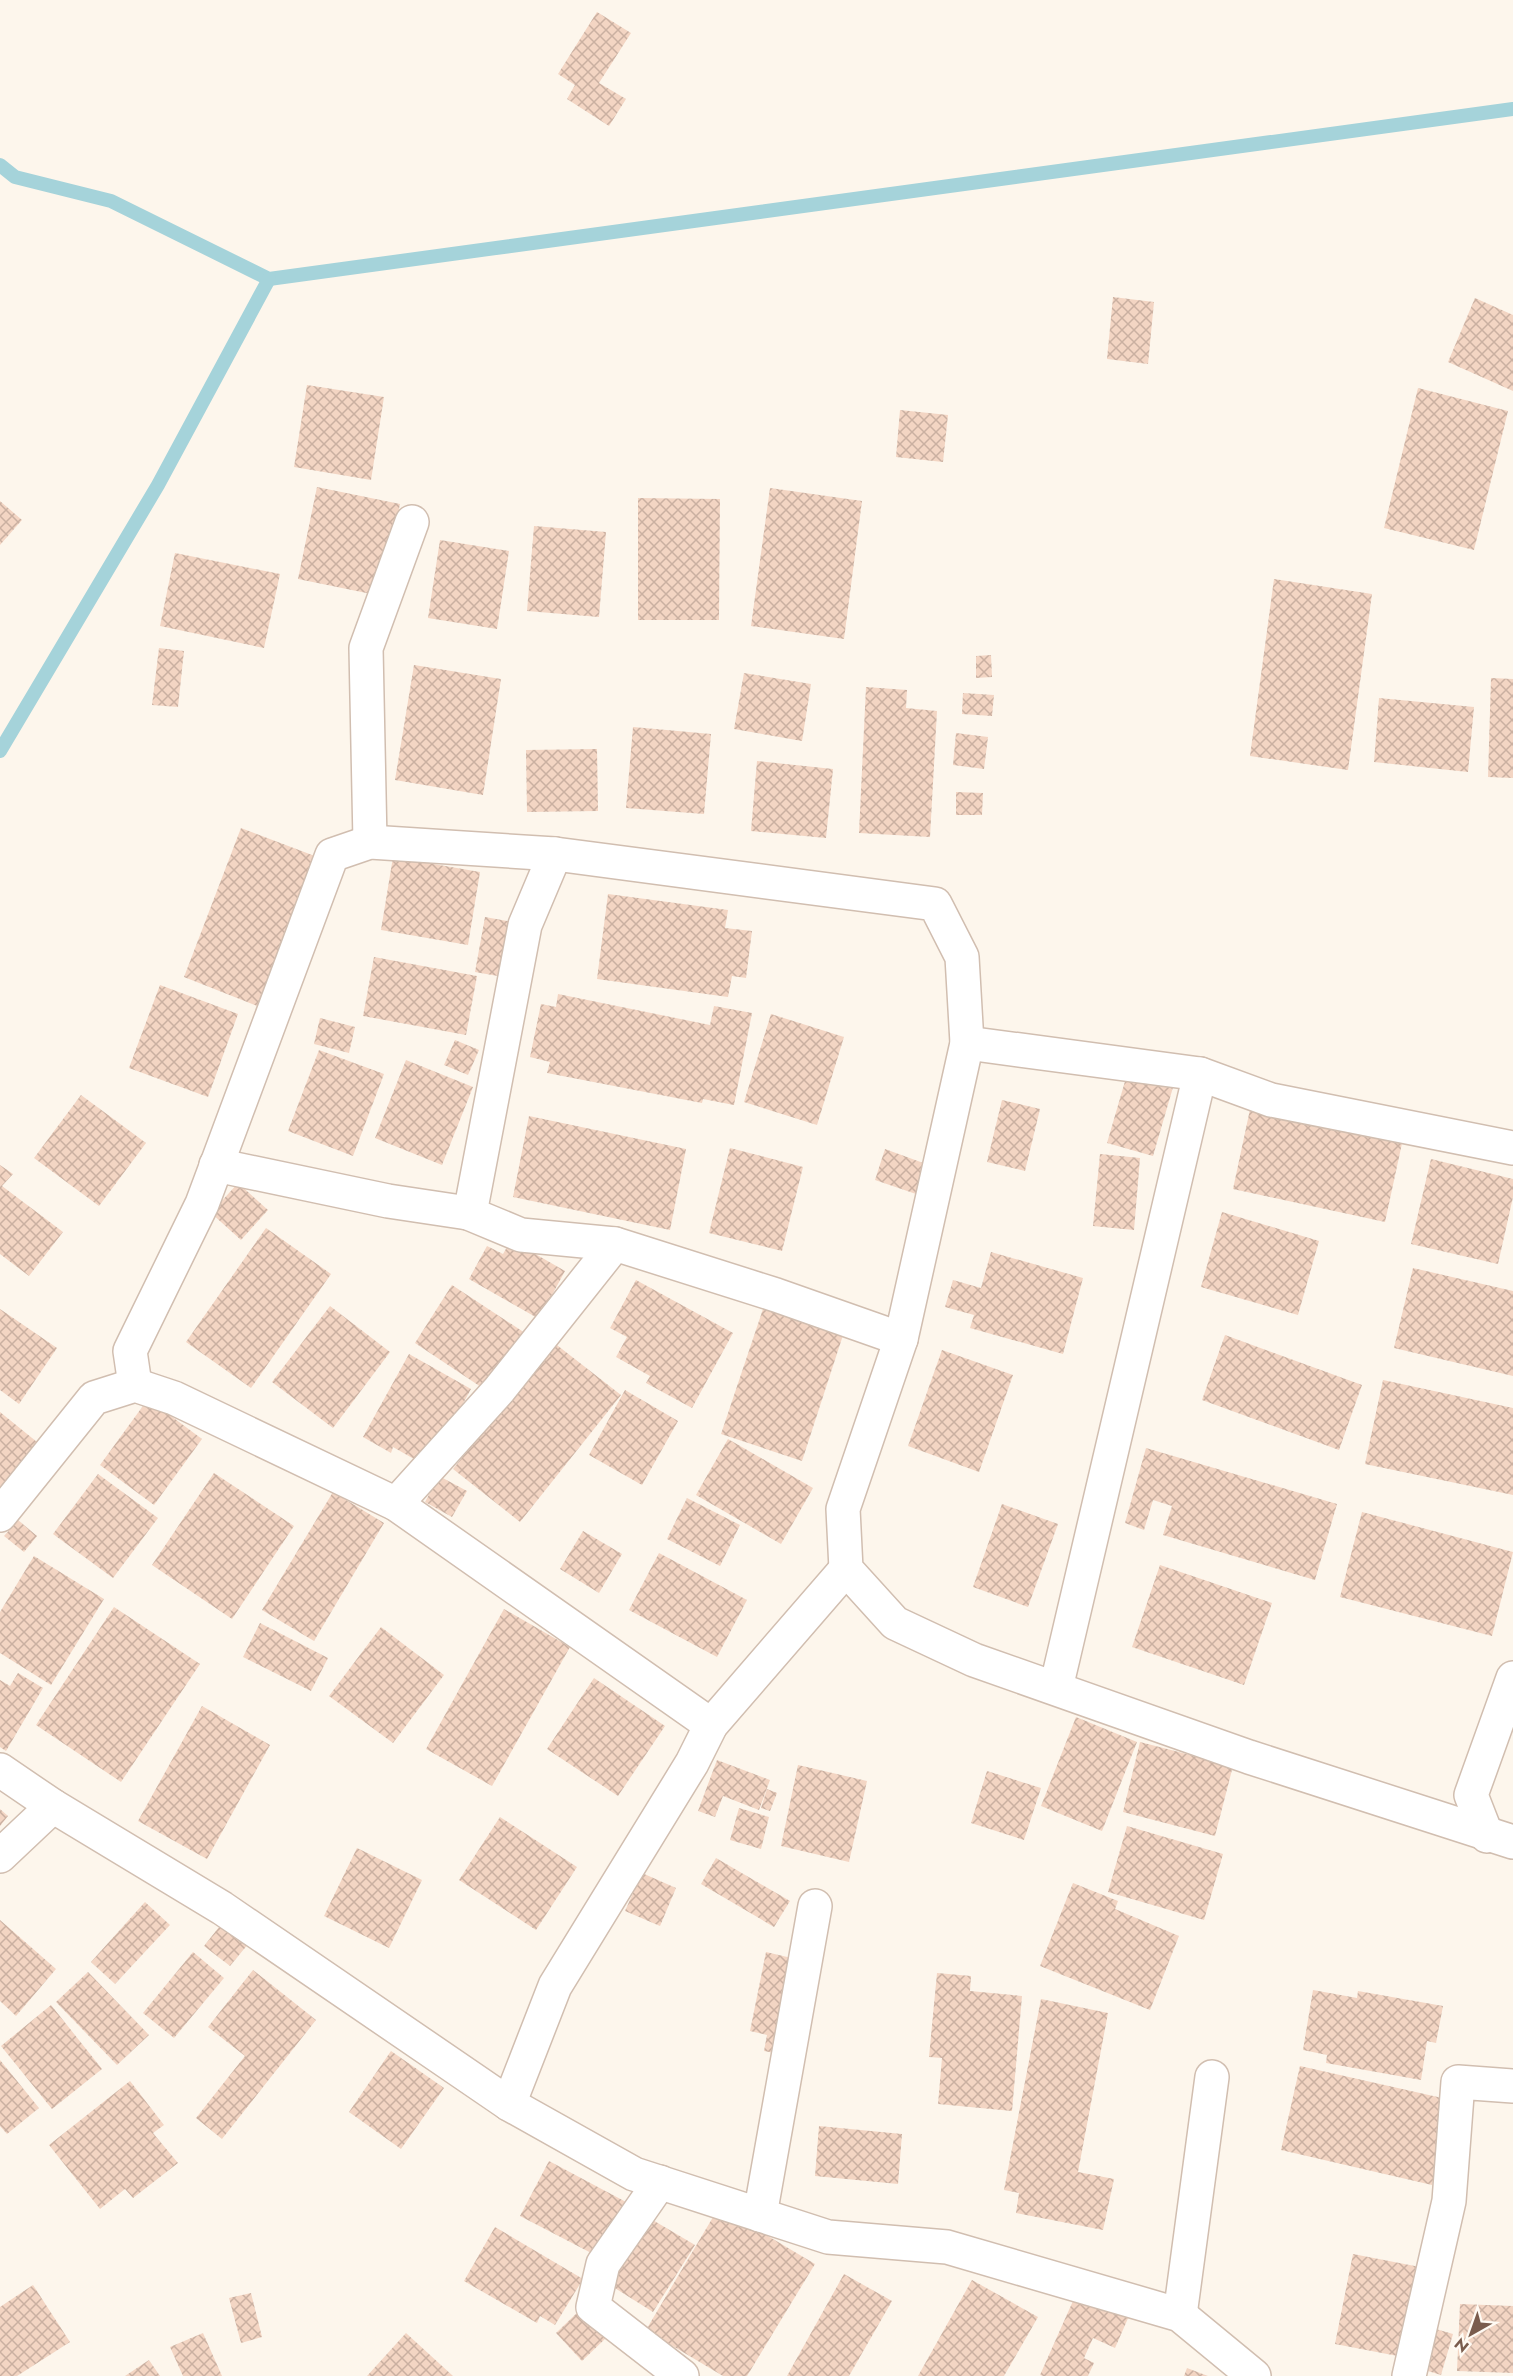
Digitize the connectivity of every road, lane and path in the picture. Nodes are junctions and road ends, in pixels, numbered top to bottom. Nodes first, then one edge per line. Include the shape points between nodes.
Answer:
1 (412, 522) dead end
2 (370, 842) junction
3 (555, 854) junction
4 (967, 1043) junction
5 (1200, 1074) junction
6 (1513, 1148) edge
7 (216, 1164) junction
8 (468, 1213) junction
9 (615, 1244) junction
10 (901, 1339) junction
11 (135, 1385) junction
12 (396, 1504) junction
13 (0, 1515) edge
14 (846, 1569) junction
15 (1513, 1678) edge
16 (1056, 1688) junction
17 (711, 1725) junction
18 (0, 1770) edge
19 (53, 1806) junction
20 (1500, 1839) edge
21 (0, 1856) edge
22 (815, 1906) dead end
23 (1212, 2077) dead end
24 (1513, 2086) edge
25 (509, 2104) junction
26 (660, 2182) junction
27 (760, 2215) junction
28 (1180, 2315) junction
29 (682, 2376) edge
30 (1254, 2376) edge
31 (1409, 2376) edge

1 - 2 street via 366,648
2 - 3 street
2 - 7 street via 333,855
3 - 4 street via 935,904 962,957
3 - 8 street via 525,925
4 - 5 street
4 - 10 street
5 - 6 street via 1272,1100
5 - 16 street
7 - 8 street via 388,1202
7 - 11 street via 202,1204 130,1351
8 - 9 street via 521,1235
9 - 10 street
9 - 12 street via 499,1389
10 - 14 street via 843,1509
11 - 12 street via 174,1398
11 - 13 street via 94,1398
12 - 17 street
14 - 16 street via 895,1623 974,1660
14 - 17 street
15 - 20 street via 1471,1796
16 - 20 street
17 - 25 street via 692,1763 555,1986
18 - 19 street
19 - 21 street
19 - 25 street via 222,1908
22 - 27 street
23 - 28 street
24 - 31 street via 1458,2082 1449,2201
25 - 26 street via 634,2174
26 - 27 street
26 - 29 street via 603,2264 593,2307
27 - 28 street via 828,2237 947,2247
28 - 30 street

